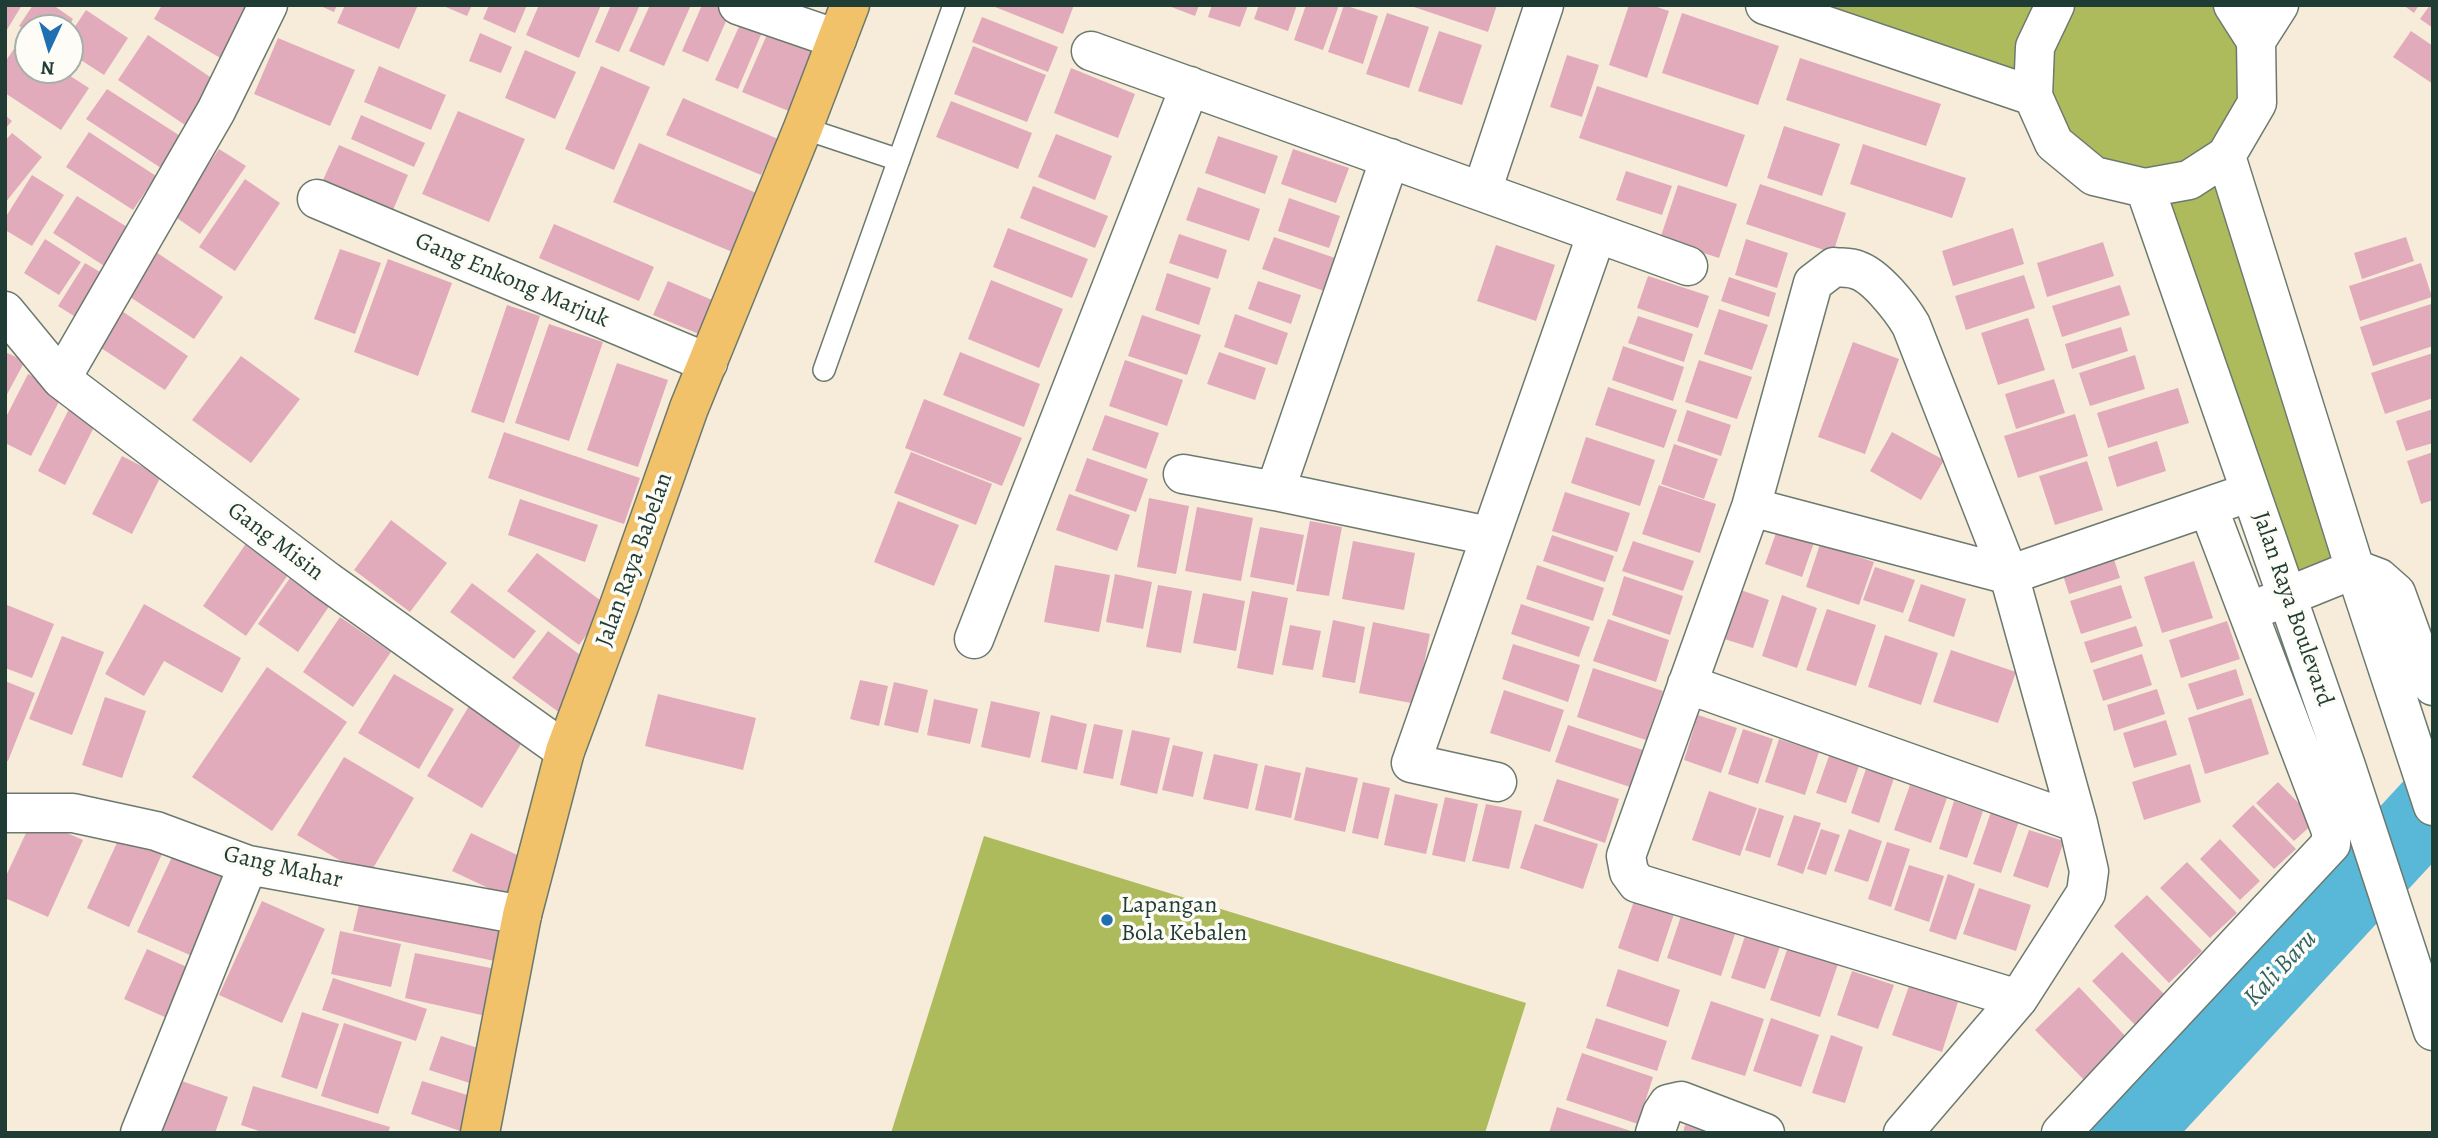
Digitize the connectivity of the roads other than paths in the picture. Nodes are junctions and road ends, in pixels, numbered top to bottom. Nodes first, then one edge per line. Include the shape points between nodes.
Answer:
1 (268, 5) edge
2 (738, 5) edge
3 (954, 5) edge
4 (1545, 5) edge
5 (1765, 5) edge
6 (2055, 5) edge
7 (2233, 5) edge
8 (2279, 5) edge
9 (844, 22) edge
10 (2256, 41) junction
11 (1091, 51) dead end
12 (1190, 86) junction
13 (2033, 96) junction
14 (803, 128) junction
15 (2226, 156) junction
16 (1390, 159) junction
17 (899, 160) junction
18 (2145, 188) junction
19 (1482, 191) junction
20 (317, 199) dead end
21 (1597, 233) junction
22 (1688, 266) dead end
23 (5, 311) edge
24 (708, 363) junction
25 (824, 370) dead end
26 (61, 379) junction
27 (1183, 474) dead end
28 (1275, 491) junction
29 (2252, 491) junction
30 (1751, 507) junction
31 (2208, 507) junction
32 (1489, 536) junction
33 (2355, 569) junction
34 (2009, 575) junction
35 (2288, 595) junction
36 (2248, 613) junction
37 (974, 639) dead end
38 (1687, 684) junction
39 (2433, 686) edge
40 (565, 751) junction
41 (1497, 782) dead end
42 (2433, 806) edge
43 (5, 813) edge
44 (2078, 823) junction
45 (248, 865) junction
46 (522, 915) junction
47 (2018, 999) junction
48 (2433, 1031) edge
49 (140, 1133) edge
50 (480, 1133) edge
51 (1656, 1133) edge
52 (1765, 1133) edge
53 (1903, 1133) edge
54 (2061, 1133) edge

1 - 26 street via 216,111
2 - 9 street
3 - 17 lane
4 - 19 street
5 - 13 street
6 - 13 street via 2035,47
7 - 10 street
8 - 10 street
9 - 14 main road, Jalan Raya Babelan
10 - 15 street via 2257,103
11 - 12 street
12 - 16 street
12 - 37 street
13 - 18 street via 2054,143 2094,176
14 - 17 lane
14 - 24 main road, Jalan Raya Babelan
15 - 18 street via 2189,180
15 - 33 street
16 - 19 street
16 - 28 street
17 - 25 lane
18 - 29 street, Jalan Raya Boulevard
19 - 21 street
20 - 24 street, Gang Enkong Marjuk
21 - 22 street
21 - 32 street
23 - 26 street, Gang Misin
24 - 40 main road, Jalan Raya Babelan
26 - 40 street, Gang Misin via 327,581
27 - 28 street
28 - 32 street
29 - 31 street
29 - 35 street, Jalan Raya Boulevard
30 - 34 street
30 - 34 street via 1813,283 1835,267 1858,270 1900,306 1911,325
30 - 38 street
31 - 34 street
31 - 36 street
32 - 41 street via 1411,764
33 - 35 street
33 - 39 street via 2379,578 2396,593
33 - 42 street
34 - 44 street
35 - 36 street
35 - 48 street, Jalan Raya Boulevard
36 - 54 street via 2331,831 2331,844
38 - 44 street
38 - 47 street via 1626,856 1637,883
40 - 46 main road, Jalan Raya Babelan
43 - 45 street, Gang Mahar via 73,813 156,831
44 - 47 street via 2088,863 2085,893
45 - 46 street, Gang Mahar
45 - 49 street
46 - 50 main road, Jalan Raya Babelan
47 - 53 street
51 - 52 street via 1668,1104 1681,1101

